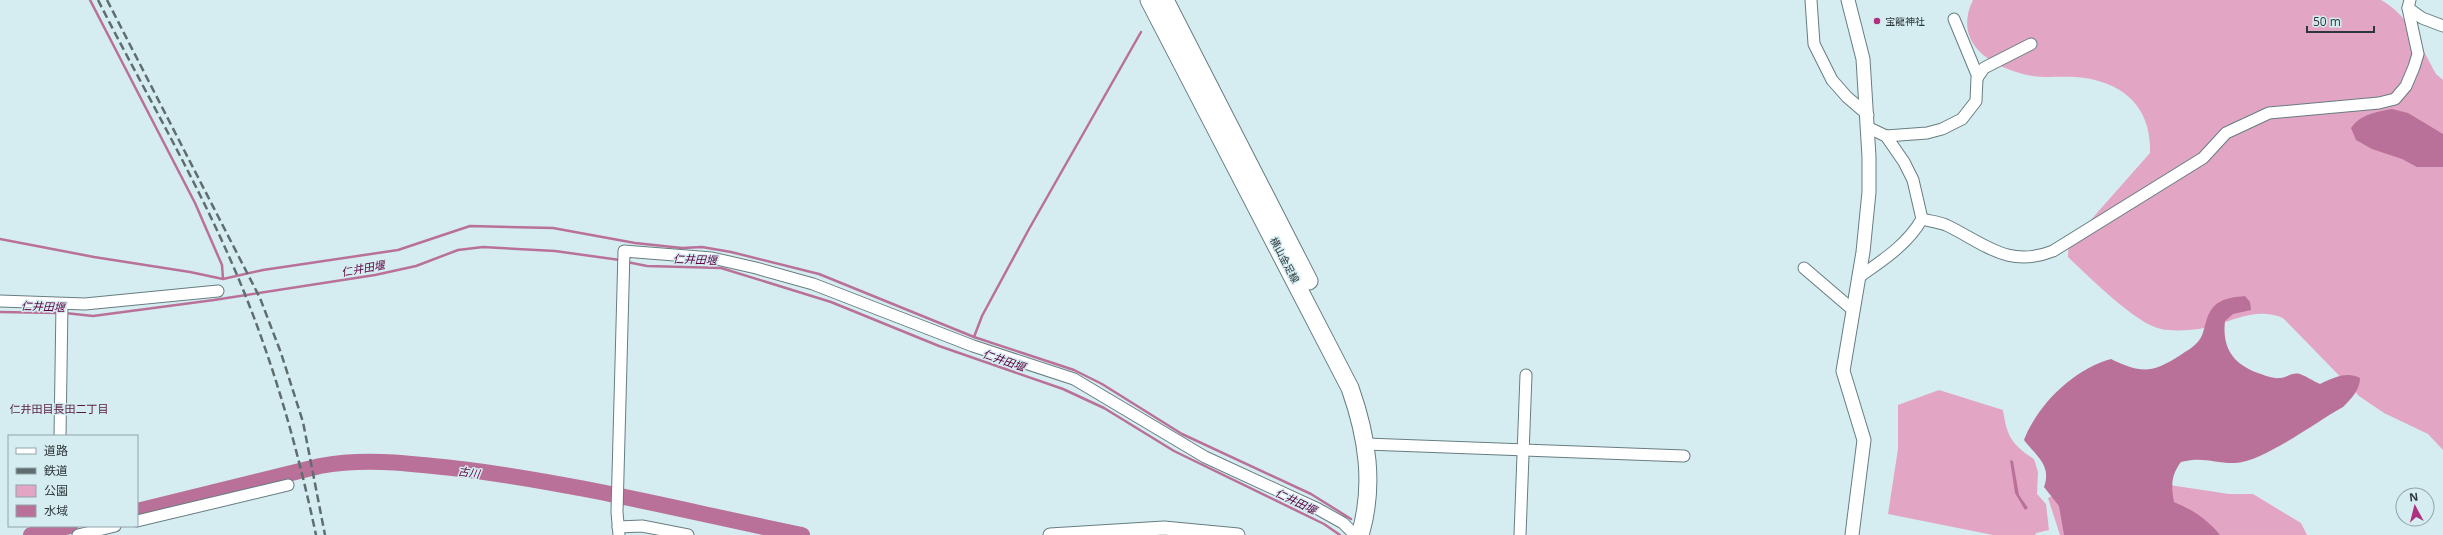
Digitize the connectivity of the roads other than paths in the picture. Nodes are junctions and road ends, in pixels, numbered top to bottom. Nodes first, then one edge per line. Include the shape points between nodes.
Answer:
1 (1149, 0) edge
2 (1165, 0) edge
3 (1811, 0) edge
4 (1848, 0) edge
5 (2409, 4) edge
6 (1954, 19) dead end
7 (2443, 26) edge
8 (2031, 44) dead end
9 (1978, 77) junction
10 (1869, 122) junction
11 (1886, 136) junction
12 (1922, 219) junction
13 (1804, 268) dead end
14 (1859, 277) junction
15 (218, 291) dead end
16 (0, 301) edge
17 (62, 304) junction
18 (1853, 310) junction
19 (1526, 375) dead end
20 (60, 435) edge
21 (1371, 444) junction
22 (1524, 449) junction
23 (1684, 456) dead end
24 (288, 484) dead end
25 (138, 521) edge
26 (111, 527) edge
27 (618, 531) edge
28 (78, 535) edge
29 (688, 535) edge
30 (1050, 535) edge
31 (1238, 535) edge
32 (1355, 535) edge
33 (1360, 535) edge
34 (1371, 535) edge
35 (1520, 535) edge
36 (1852, 535) edge

1 - 21 main road, 横山金足線 via 1343,371
2 - 21 main road, 横山金足線 via 1348,358 1369,408
3 - 10 street via 1814,44 1832,80
4 - 10 street via 1863,59
5 - 7 street via 2422,18
5 - 12 street via 2418,54 2406,86 2395,99 2379,103 2269,113 2226,133 2203,158 2053,251 2041,256 2024,257 1996,252 1944,224
6 - 9 street
8 - 9 street via 1984,68
9 - 11 street via 1976,101 1962,118 1942,129 1927,133
10 - 11 street
10 - 14 street via 1869,192
11 - 12 street via 1913,180
12 - 14 street via 1914,232 1891,255
13 - 18 street
14 - 18 street
15 - 17 street
16 - 17 street
17 - 20 street
18 - 36 street via 1843,371 1864,440
19 - 22 street
21 - 22 street
21 - 33 main road, 横山金足線 via 1367,496
21 - 34 main road, 横山金足線 via 1378,497
22 - 23 street
22 - 35 street
24 - 25 street
26 - 28 street
27 - 29 street via 642,526
27 - 32 street via 624,251 712,258 813,284 973,346 1074,379 1205,457 1318,509 1342,523
30 - 31 street via 1164,528

